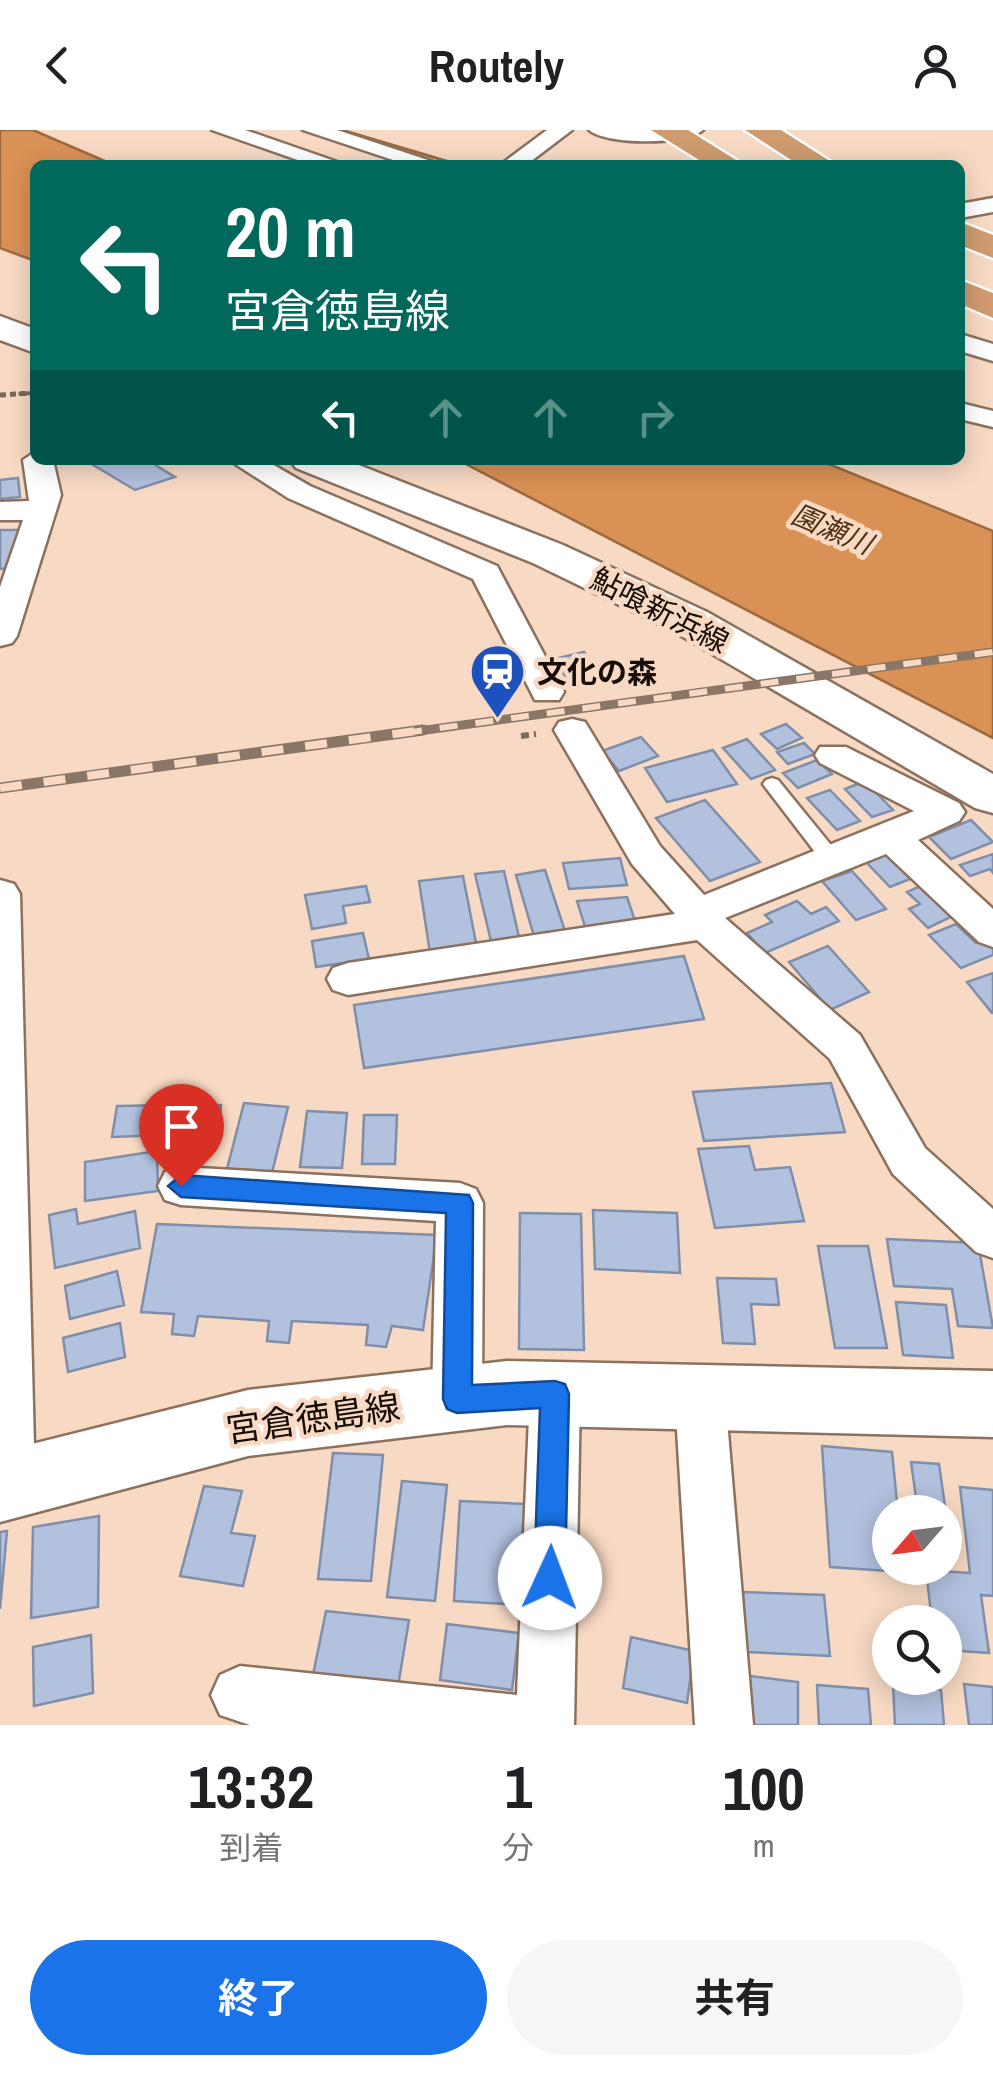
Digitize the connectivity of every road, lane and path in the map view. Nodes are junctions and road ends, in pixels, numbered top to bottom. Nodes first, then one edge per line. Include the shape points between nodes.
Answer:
1 (223, 130) edge
2 (314, 130) edge
3 (561, 130) edge
4 (600, 130) edge
5 (760, 130) edge
6 (676, 131) edge
7 (319, 160) edge
8 (415, 160) edge
9 (518, 160) edge
10 (721, 160) edge
11 (812, 160) edge
12 (993, 205) edge
13 (965, 210) edge
14 (965, 234) edge
15 (993, 248) edge
16 (965, 293) edge
17 (993, 307) edge
18 (0, 326) edge
19 (30, 340) edge
20 (965, 344) edge
21 (993, 353) edge
22 (30, 393) edge
23 (0, 396) edge
24 (965, 412) edge
25 (993, 419) edge
26 (39, 465) edge
27 (253, 465) edge
28 (323, 465) edge
29 (42, 510) junction
30 (0, 511) edge
31 (0, 636) edge
32 (547, 692) dead end
33 (572, 730) dead end
34 (833, 755) dead end
35 (772, 784) dead end
36 (993, 796) edge
37 (891, 837) junction
38 (832, 860) junction
39 (0, 894) edge
40 (985, 913) edge
41 (702, 919) junction
42 (348, 979) dead end
43 (181, 1186) dead end
44 (993, 1238) edge
45 (555, 1394) junction
46 (700, 1397) junction
47 (457, 1399) junction
48 (993, 1404) edge
49 (5, 1486) edge
50 (240, 1695) dead end
51 (527, 1725) edge
52 (546, 1725) edge
53 (724, 1725) edge

1 - 7 street
2 - 8 street
3 - 9 street
4 - 6 street
5 - 11 highway
6 - 10 highway
12 - 13 street
14 - 15 highway
16 - 17 highway
18 - 19 main road
20 - 21 street
22 - 23 path
24 - 25 street
26 - 29 street
27 - 32 street via 299,492 486,573
28 - 36 main road, 鮎喰新浜線 via 548,554 691,622
29 - 30 street
29 - 31 street
33 - 41 street via 646,855
34 - 37 street via 946,812
35 - 38 lane
37 - 38 street
37 - 40 street
38 - 41 street
39 - 49 street
41 - 42 street
41 - 44 street via 845,1047 910,1161
43 - 47 street via 460,1203
45 - 46 main road, 宮倉徳島線
45 - 47 main road, 宮倉徳島線
45 - 52 street
46 - 48 main road, 宮倉徳島線
46 - 53 street
47 - 49 main road, 宮倉徳島線 via 248,1424
50 - 51 street

